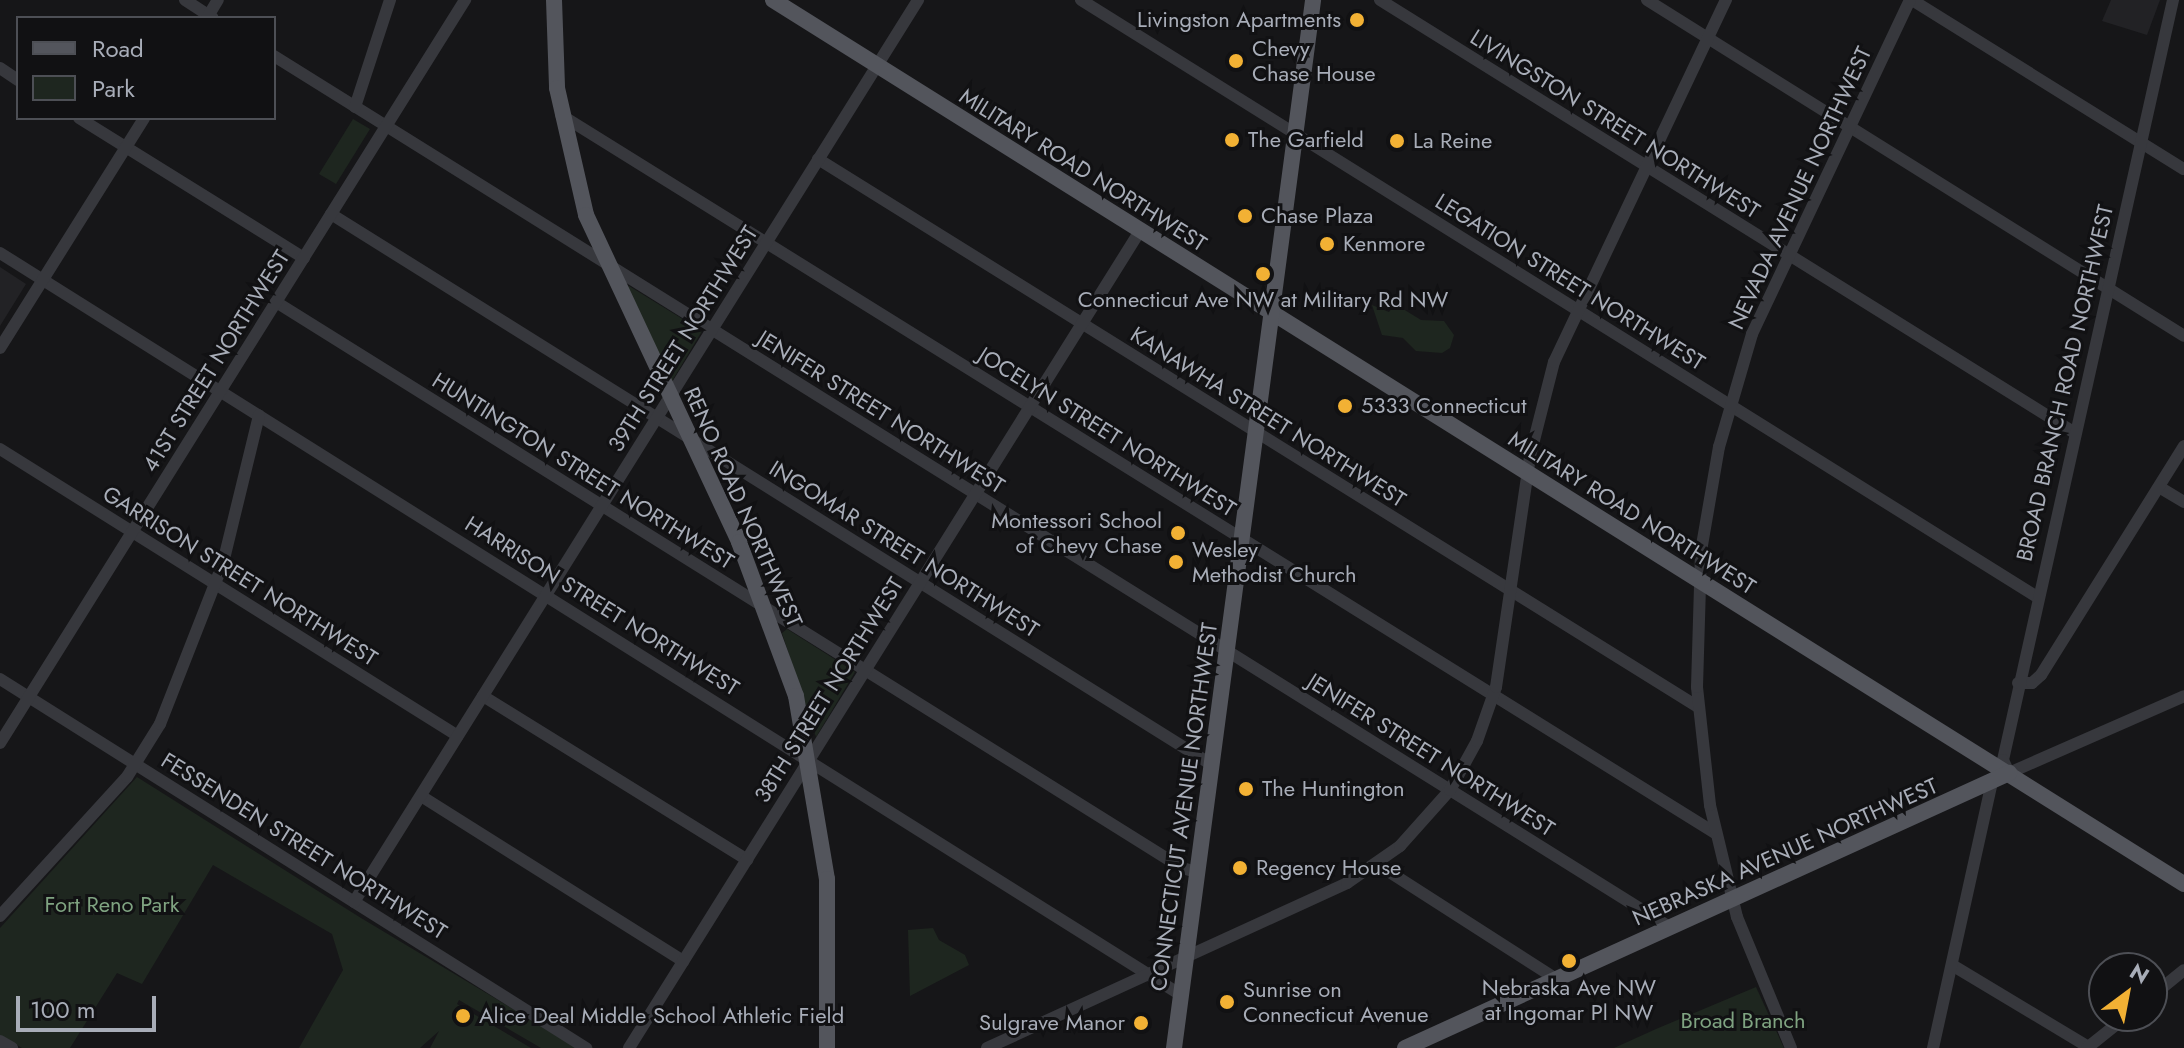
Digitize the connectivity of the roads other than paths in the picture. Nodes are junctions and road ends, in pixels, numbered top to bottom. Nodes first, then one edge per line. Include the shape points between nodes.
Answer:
1 (185, 0) edge
2 (390, 0) edge
3 (465, 0) edge
4 (554, 0) edge
5 (773, 0) edge
6 (918, 0) edge
7 (1081, 0) edge
8 (1313, 0) edge
9 (1380, 0) edge
10 (1647, 0) edge
11 (1726, 0) edge
12 (1911, 0) edge
13 (2173, 0) edge
14 (209, 16) edge
15 (1708, 38) junction
16 (276, 57) edge
17 (877, 66) junction
18 (355, 107) junction
19 (561, 115) junction
20 (82, 120) edge
21 (143, 120) edge
22 (1849, 126) junction
23 (386, 127) junction
24 (1296, 134) junction
25 (2140, 142) junction
26 (126, 147) junction
27 (818, 159) junction
28 (1646, 166) junction
29 (2184, 169) edge
30 (331, 214) junction
31 (1140, 231) junction
32 (766, 243) junction
33 (0, 253) edge
34 (1787, 254) junction
35 (304, 258) junction
36 (608, 265) junction
37 (43, 280) junction
38 (2108, 287) junction
39 (276, 302) junction
40 (1577, 310) junction
41 (1272, 314) junction
42 (1082, 324) junction
43 (712, 330) junction
44 (2184, 336) edge
45 (0, 348) edge
46 (221, 391) junction
47 (670, 397) junction
48 (1730, 405) junction
49 (1029, 407) junction
50 (259, 415) junction
51 (657, 418) junction
52 (1256, 433) junction
53 (2075, 433) junction
54 (689, 438) junction
55 (2184, 446) edge
56 (0, 449) edge
57 (1528, 474) junction
58 (2159, 487) junction
59 (976, 494) junction
60 (2184, 502) edge
61 (602, 507) junction
62 (132, 532) junction
63 (1242, 540) junction
64 (1699, 581) junction
65 (920, 582) junction
66 (216, 584) junction
67 (1511, 592) junction
68 (547, 595) junction
69 (2037, 597) junction
70 (767, 609) junction
71 (1227, 652) junction
72 (865, 671) junction
73 (0, 679) edge
74 (2018, 683) junction
75 (483, 696) junction
76 (1494, 696) junction
77 (2184, 696) edge
78 (29, 697) junction
79 (1698, 707) junction
80 (458, 736) junction
81 (0, 743) edge
82 (810, 760) junction
83 (136, 764) junction
84 (1212, 765) junction
85 (2009, 773) junction
86 (1992, 782) junction
87 (1450, 790) junction
88 (421, 796) junction
89 (1715, 833) junction
90 (747, 860) junction
91 (1377, 864) junction
92 (1197, 872) junction
93 (2184, 884) edge
94 (1732, 899) junction
95 (354, 902) junction
96 (0, 916) edge
97 (1671, 928) junction
98 (1186, 958) junction
99 (683, 961) junction
100 (1952, 965) junction
101 (2184, 970) edge
102 (1152, 973) junction
103 (1556, 979) junction
104 (2168, 983) edge
105 (1181, 995) junction
106 (2108, 1032) edge
107 (0, 1041) edge
108 (12, 1048) edge
109 (586, 1048) edge
110 (629, 1048) edge
111 (827, 1048) edge
112 (987, 1048) edge
113 (1174, 1048) edge
114 (1405, 1048) edge
115 (1791, 1048) edge
116 (1933, 1048) edge
117 (2089, 1048) edge

1 - 14 street
2 - 18 street
3 - 23 street, 41ST STREET NORTHWEST
4 - 19 main road, RENO ROAD NORTHWEST
5 - 17 main road, MILITARY ROAD NORTHWEST
6 - 17 street, 39TH STREET NORTHWEST
7 - 24 street, LEGATION STREET NORTHWEST
8 - 24 main road, CONNECTICUT AVENUE NORTHWEST
9 - 28 street, LIVINGSTON STREET NORTHWEST
10 - 15 street
11 - 15 street
12 - 22 street, NEVADA AVENUE NORTHWEST
12 - 25 street
13 - 25 street, BROAD BRANCH ROAD NORTHWEST
15 - 22 street
15 - 28 street
16 - 18 street, JENIFER STREET NORTHWEST
17 - 27 street, 39TH STREET NORTHWEST
17 - 31 main road, MILITARY ROAD NORTHWEST
18 - 23 street, JENIFER STREET NORTHWEST
19 - 32 street, JOCELYN STREET NORTHWEST
19 - 36 main road, RENO ROAD NORTHWEST via 580,198
20 - 26 street
21 - 26 street
22 - 34 street, NEVADA AVENUE NORTHWEST
22 - 38 street
23 - 30 street, 41ST STREET NORTHWEST
23 - 36 street, JENIFER STREET NORTHWEST
24 - 40 street, LEGATION STREET NORTHWEST
24 - 41 main road, CONNECTICUT AVENUE NORTHWEST
25 - 29 street
25 - 38 street, BROAD BRANCH ROAD NORTHWEST
26 - 35 street
26 - 37 street
27 - 32 street, 39TH STREET NORTHWEST
27 - 42 street, KANAWHA STREET NORTHWEST
28 - 34 street, LIVINGSTON STREET NORTHWEST
28 - 40 street
30 - 35 street, 41ST STREET NORTHWEST
30 - 51 street, INGOMAR STREET NORTHWEST
31 - 41 main road, MILITARY ROAD NORTHWEST
31 - 42 street, 38TH STREET NORTHWEST
32 - 43 street, 39TH STREET NORTHWEST
32 - 49 street, JOCELYN STREET NORTHWEST
33 - 37 street, HARRISON STREET NORTHWEST
34 - 48 street, NEVADA AVENUE NORTHWEST
34 - 53 street, LIVINGSTON STREET NORTHWEST
35 - 39 street, 41ST STREET NORTHWEST
36 - 43 street, JENIFER STREET NORTHWEST
36 - 47 main road, RENO ROAD NORTHWEST
37 - 45 street
37 - 46 street, HARRISON STREET NORTHWEST
38 - 44 street
38 - 53 street, BROAD BRANCH ROAD NORTHWEST
39 - 46 street, 41ST STREET NORTHWEST
39 - 61 street, HUNTINGTON STREET NORTHWEST
40 - 48 street, LEGATION STREET NORTHWEST
40 - 57 street via 1546,387
41 - 52 main road, CONNECTICUT AVENUE NORTHWEST
41 - 57 main road, MILITARY ROAD NORTHWEST
42 - 49 street, 38TH STREET NORTHWEST
42 - 52 street, KANAWHA STREET NORTHWEST
43 - 47 street, 39TH STREET NORTHWEST
43 - 59 street, JENIFER STREET NORTHWEST
46 - 50 street, HARRISON STREET NORTHWEST
46 - 62 street, 41ST STREET NORTHWEST
47 - 51 street, 39TH STREET NORTHWEST
47 - 54 main road, RENO ROAD NORTHWEST
48 - 64 street, NEVADA AVENUE NORTHWEST via 1710,491
48 - 69 street, LEGATION STREET NORTHWEST
49 - 59 street, 38TH STREET NORTHWEST
49 - 63 street, JOCELYN STREET NORTHWEST
50 - 66 street
50 - 68 street, HARRISON STREET NORTHWEST
51 - 54 street, INGOMAR STREET NORTHWEST
51 - 61 street, 39TH STREET NORTHWEST
52 - 63 main road, CONNECTICUT AVENUE NORTHWEST
52 - 67 street, KANAWHA STREET NORTHWEST
53 - 69 street, BROAD BRANCH ROAD NORTHWEST
54 - 65 street, INGOMAR STREET NORTHWEST
54 - 70 main road, RENO ROAD NORTHWEST
55 - 58 street
56 - 62 street, GARRISON STREET NORTHWEST
57 - 64 main road, MILITARY ROAD NORTHWEST
57 - 67 street
58 - 60 street
58 - 74 street via 2041,675 2032,683
59 - 65 street, 38TH STREET NORTHWEST
59 - 71 street, JENIFER STREET NORTHWEST
61 - 68 street, 39TH STREET NORTHWEST
61 - 70 street, HUNTINGTON STREET NORTHWEST
62 - 66 street, GARRISON STREET NORTHWEST
62 - 78 street, 41ST STREET NORTHWEST
63 - 71 main road, CONNECTICUT AVENUE NORTHWEST
63 - 76 street, JOCELYN STREET NORTHWEST
64 - 79 street, NEVADA AVENUE NORTHWEST
64 - 85 main road, MILITARY ROAD NORTHWEST
65 - 72 street, 38TH STREET NORTHWEST
65 - 84 street, INGOMAR STREET NORTHWEST
66 - 80 street, GARRISON STREET NORTHWEST
66 - 83 street via 160,724
67 - 76 street
67 - 79 street, KANAWHA STREET NORTHWEST
68 - 75 street, 39TH STREET NORTHWEST
68 - 82 street, HARRISON STREET NORTHWEST
69 - 74 street, BROAD BRANCH ROAD NORTHWEST
70 - 72 street, HUNTINGTON STREET NORTHWEST
70 - 82 main road, RENO ROAD NORTHWEST
71 - 84 main road, CONNECTICUT AVENUE NORTHWEST
71 - 87 street, JENIFER STREET NORTHWEST
72 - 82 street, 38TH STREET NORTHWEST
72 - 92 street, HUNTINGTON STREET NORTHWEST via 1182,868
73 - 78 street, FESSENDEN STREET NORTHWEST
74 - 85 street, BROAD BRANCH ROAD NORTHWEST via 2001,754
75 - 80 street, 39TH STREET NORTHWEST
75 - 90 street
76 - 87 street
76 - 89 street, JOCELYN STREET NORTHWEST
77 - 85 street, NEBRASKA AVENUE NORTHWEST
78 - 81 street, 41ST STREET NORTHWEST
78 - 83 street, FESSENDEN STREET NORTHWEST
79 - 89 street, NEVADA AVENUE NORTHWEST
80 - 88 street, 39TH STREET NORTHWEST
82 - 90 street, 38TH STREET NORTHWEST
82 - 102 street, HARRISON STREET NORTHWEST
82 - 111 main road, RENO ROAD NORTHWEST via 829,909
83 - 95 street, FESSENDEN STREET NORTHWEST
83 - 96 street
84 - 92 main road, CONNECTICUT AVENUE NORTHWEST
85 - 86 main road, NEBRASKA AVENUE NORTHWEST
85 - 93 main road, MILITARY ROAD NORTHWEST
86 - 94 main road, NEBRASKA AVENUE NORTHWEST
86 - 100 street
87 - 91 street
87 - 97 street, JENIFER STREET NORTHWEST
88 - 95 street, 39TH STREET NORTHWEST
88 - 99 street
89 - 94 street, NEVADA AVENUE NORTHWEST
90 - 99 street, 38TH STREET NORTHWEST
91 - 98 street via 1328,893
91 - 103 street
92 - 98 main road, CONNECTICUT AVENUE NORTHWEST
94 - 97 main road, NEBRASKA AVENUE NORTHWEST
94 - 115 street, NEVADA AVENUE NORTHWEST
95 - 109 street, FESSENDEN STREET NORTHWEST
97 - 103 main road, NEBRASKA AVENUE NORTHWEST
98 - 102 street
98 - 105 main road, CONNECTICUT AVENUE NORTHWEST
99 - 110 street, 38TH STREET NORTHWEST
100 - 116 street
100 - 117 street
101 - 104 street
102 - 105 street, HARRISON STREET NORTHWEST
102 - 112 street
103 - 114 main road, NEBRASKA AVENUE NORTHWEST
105 - 113 main road, CONNECTICUT AVENUE NORTHWEST
106 - 117 street
107 - 108 street

